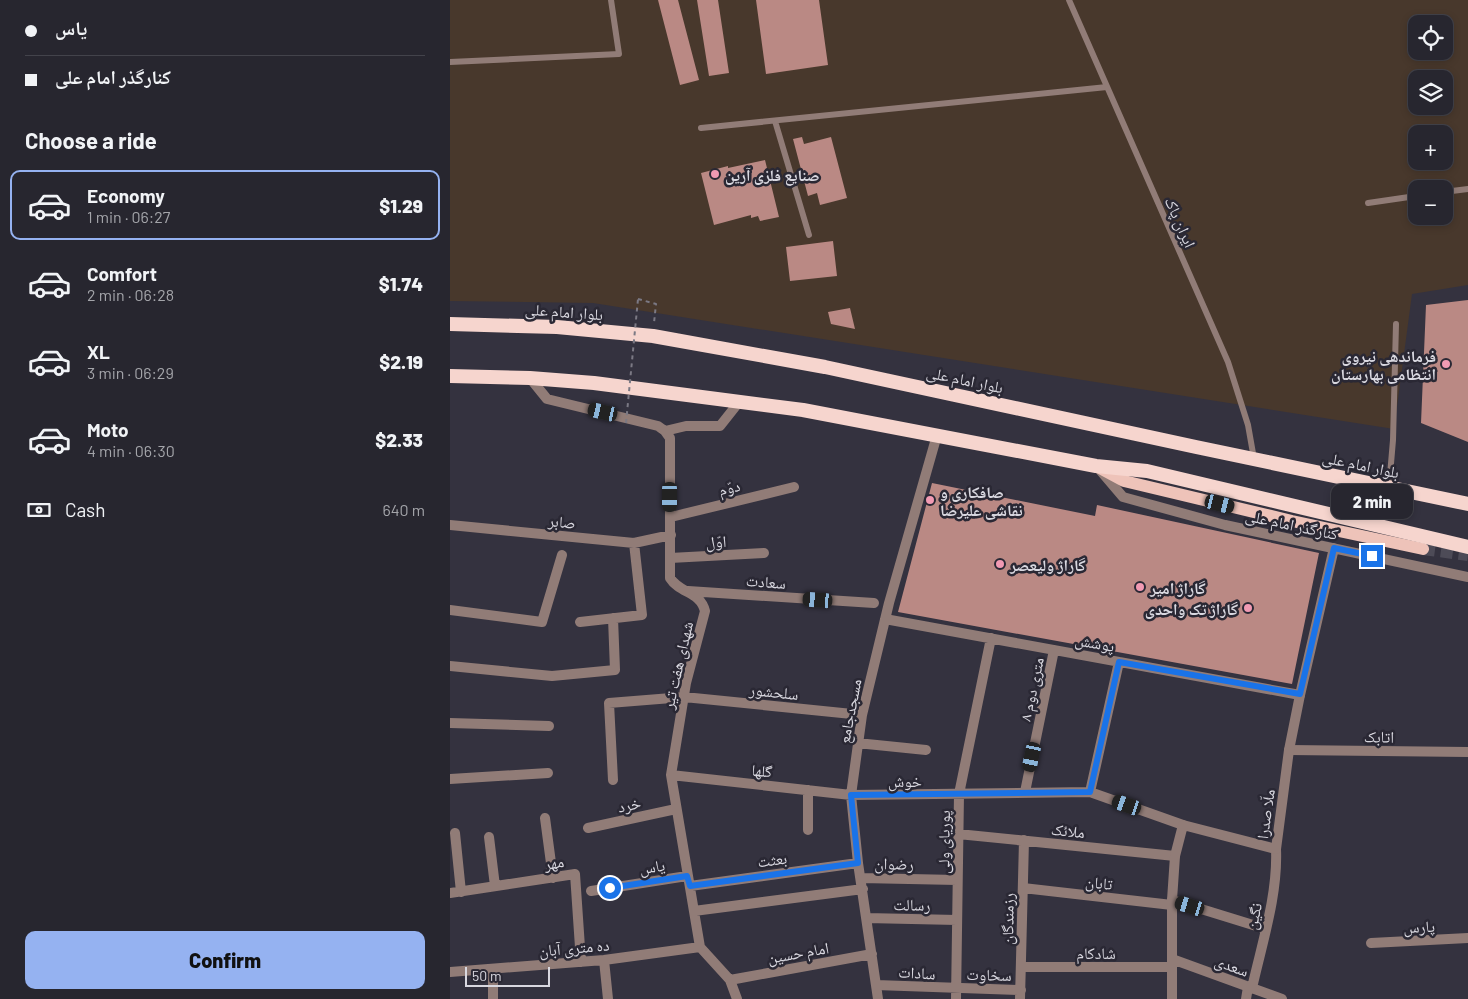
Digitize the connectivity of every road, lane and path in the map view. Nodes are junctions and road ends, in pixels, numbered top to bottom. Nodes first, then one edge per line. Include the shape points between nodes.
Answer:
1 (611, 0) edge
2 (1069, 0) edge
3 (450, 62) edge
4 (1107, 87) junction
5 (775, 121) junction
6 (701, 128) dead end
7 (1468, 189) edge
8 (1453, 191) edge
9 (1408, 197) edge
10 (1368, 203) dead end
11 (809, 235) dead end
12 (450, 324) edge
13 (1396, 324) dead end
14 (653, 336) junction
15 (450, 376) edge
16 (530, 378) junction
17 (739, 402) junction
18 (626, 422) dead end
19 (665, 430) junction
20 (937, 435) junction
21 (1254, 459) junction
22 (1096, 466) junction
23 (794, 487) dead end
24 (1389, 487) junction
25 (1430, 496) junction
26 (1468, 498) edge
27 (1468, 504) edge
28 (670, 517) junction
29 (450, 525) edge
30 (671, 535) junction
31 (634, 544) junction
32 (1468, 547) edge
33 (1334, 548) junction
34 (1423, 549) tunnel mouth
35 (764, 553) dead end
36 (562, 555) dead end
37 (670, 558) junction
38 (1468, 577) edge
39 (686, 591) junction
40 (874, 603) dead end
41 (450, 610) edge
42 (612, 618) junction
43 (885, 619) junction
44 (580, 622) dead end
45 (991, 638) junction
46 (1054, 650) junction
47 (1119, 662) junction
48 (450, 666) edge
49 (1300, 694) junction
50 (684, 697) junction
51 (862, 715) junction
52 (450, 722) edge
53 (549, 726) dead end
54 (857, 743) junction
55 (926, 750) dead end
56 (1289, 750) junction
57 (1468, 752) edge
58 (548, 773) dead end
59 (671, 775) junction
60 (450, 779) edge
61 (613, 780) dead end
62 (808, 790) junction
63 (1025, 792) junction
64 (1090, 792) junction
65 (959, 794) junction
66 (851, 795) junction
67 (676, 809) junction
68 (545, 818) dead end
69 (1183, 825) junction
70 (588, 828) dead end
71 (808, 830) dead end
72 (454, 833) dead end
73 (958, 834) junction
74 (489, 837) dead end
75 (1024, 840) junction
76 (1276, 849) junction
77 (1175, 856) junction
78 (858, 863) junction
79 (553, 878) junction
80 (861, 878) junction
81 (958, 880) junction
82 (688, 881) junction
83 (495, 886) junction
84 (1023, 888) junction
85 (862, 889) junction
86 (591, 891) dead end
87 (462, 892) junction
88 (450, 894) edge
89 (1172, 902) junction
90 (694, 911) junction
91 (866, 918) junction
92 (957, 920) junction
93 (1266, 929) junction
94 (1468, 938) edge
95 (1371, 943) dead end
96 (700, 947) junction
97 (872, 954) junction
98 (604, 960) junction
99 (581, 962) junction
100 (1172, 963) junction
101 (1021, 967) junction
102 (493, 969) junction
103 (450, 972) edge
104 (730, 980) junction
105 (876, 985) junction
106 (1250, 987) junction
107 (956, 994) edge
108 (1021, 995) edge
109 (493, 999) edge
110 (608, 999) edge
111 (737, 999) edge
112 (878, 999) edge
113 (1172, 999) edge
114 (1246, 999) edge
115 (1282, 999) edge

1 - 3 lane via 619,54
2 - 4 lane, ایران پاک
4 - 5 lane
4 - 21 lane, ایران پاک via 1228,362 1248,425
5 - 6 lane
5 - 11 lane
7 - 8 lane
9 - 10 lane
12 - 14 highway, بلوار امام علی via 557,327
13 - 24 lane
14 - 18 path, bridge via 656,304 638,299
14 - 21 highway, بلوار امام علی via 825,367
15 - 16 highway
16 - 17 highway
16 - 19 street via 547,399
17 - 19 street via 720,426
17 - 20 highway via 803,410
19 - 28 street, شهدای هفت تیر via 670,438
20 - 22 highway
20 - 43 street, مسجدجامع
21 - 24 highway, بلوار امام علی
22 - 32 highway via 1147,471
22 - 33 street, کنارگذر امام علی via 1123,497 1225,525
22 - 34 main road via 1124,481
23 - 28 street, دوّم
24 - 25 highway, بلوار امام علی
25 - 26 main road
25 - 27 highway, بلوار امام علی
28 - 30 street, شهدای هفت تیر
29 - 31 street, صابر
30 - 31 street, صابر
30 - 37 street, شهدای هفت تیر
31 - 42 street via 642,615
33 - 38 street, کنارگذر امام علی
33 - 49 street, ملّا صدرا
35 - 37 street, اوّل
36 - 41 street via 542,622
37 - 39 street, شهدای هفت تیر via 670,578
39 - 40 street, سعادت
39 - 50 street, شهدای هفت تیر via 703,602 705,611
42 - 44 street
42 - 48 street via 616,670 552,676
43 - 45 street, پوشش
43 - 51 street, مسجدجامع
45 - 46 street, پوشش
45 - 65 street, پوریای ولی
46 - 47 street, پوشش
46 - 63 street, ۸ متری دوم
47 - 49 street, پوشش
47 - 64 street
49 - 56 street, ملّا صدرا
50 - 51 street, سلحشور
50 - 59 street, شهدای هفت تیر
50 - 61 street, سلحشور via 609,703
51 - 54 street, مسجدجامع
52 - 53 street
54 - 55 street
54 - 66 street, مسجدجامع
56 - 57 street, اتابک
56 - 76 street, ملّا صدرا
58 - 60 street
59 - 62 street, گلها
59 - 67 street, شهدای هفت تیر
62 - 66 street, گلها
62 - 71 street
63 - 64 street, خوش
63 - 65 street, خوش
64 - 69 street, ملّا صدرا
65 - 66 street, خوش
65 - 73 street, پوریای ولی
66 - 78 street, مسجدجامع
67 - 70 street, خرد
67 - 82 street, شهدای هفت تیر
68 - 79 street
69 - 76 street, ملّا صدرا
69 - 77 street
72 - 87 street
73 - 75 street, ملائک
73 - 81 street, پوریای ولی
74 - 83 street
75 - 77 street, ملائک
75 - 84 street, رزمندگان
76 - 93 street, نگین via 1277,864
77 - 89 street
78 - 80 street, مسجدجامع
78 - 82 street, بعثت
79 - 83 street, مهر
79 - 99 street, مهر via 575,874
80 - 81 street, رضوان
80 - 85 street, مسجدجامع
81 - 92 street, پوریای ولی
82 - 86 street, یاس
82 - 90 street, شهدای هفت تیر
83 - 87 street, مهر
84 - 89 street, تابان
84 - 101 street, رزمندگان
85 - 90 street
85 - 91 street, مسجدجامع
87 - 88 street, مهر
89 - 93 street, تابان
89 - 100 street
90 - 96 street, شهدای هفت تیر
91 - 92 street, رسالت
91 - 97 street, مسجدجامع
92 - 107 street, پوریای ولی
93 - 106 street, نگین
94 - 95 street, پارس
96 - 98 street, ده متری آبان
96 - 104 street
97 - 104 street, امام حسین
97 - 105 street, مسجدجامع
98 - 99 street, ده متری آبان
98 - 110 street
99 - 102 street, ده متری آبان
100 - 101 street, شادکام
100 - 106 street, سعدی
100 - 113 street
101 - 108 street, رزمندگان
102 - 103 street, ده متری آبان
102 - 109 street
104 - 111 street
105 - 107 street, سادات
105 - 112 street, مسجدجامع
106 - 114 street, نگین
106 - 115 street, سعدی
107 - 108 street, سخاوت

